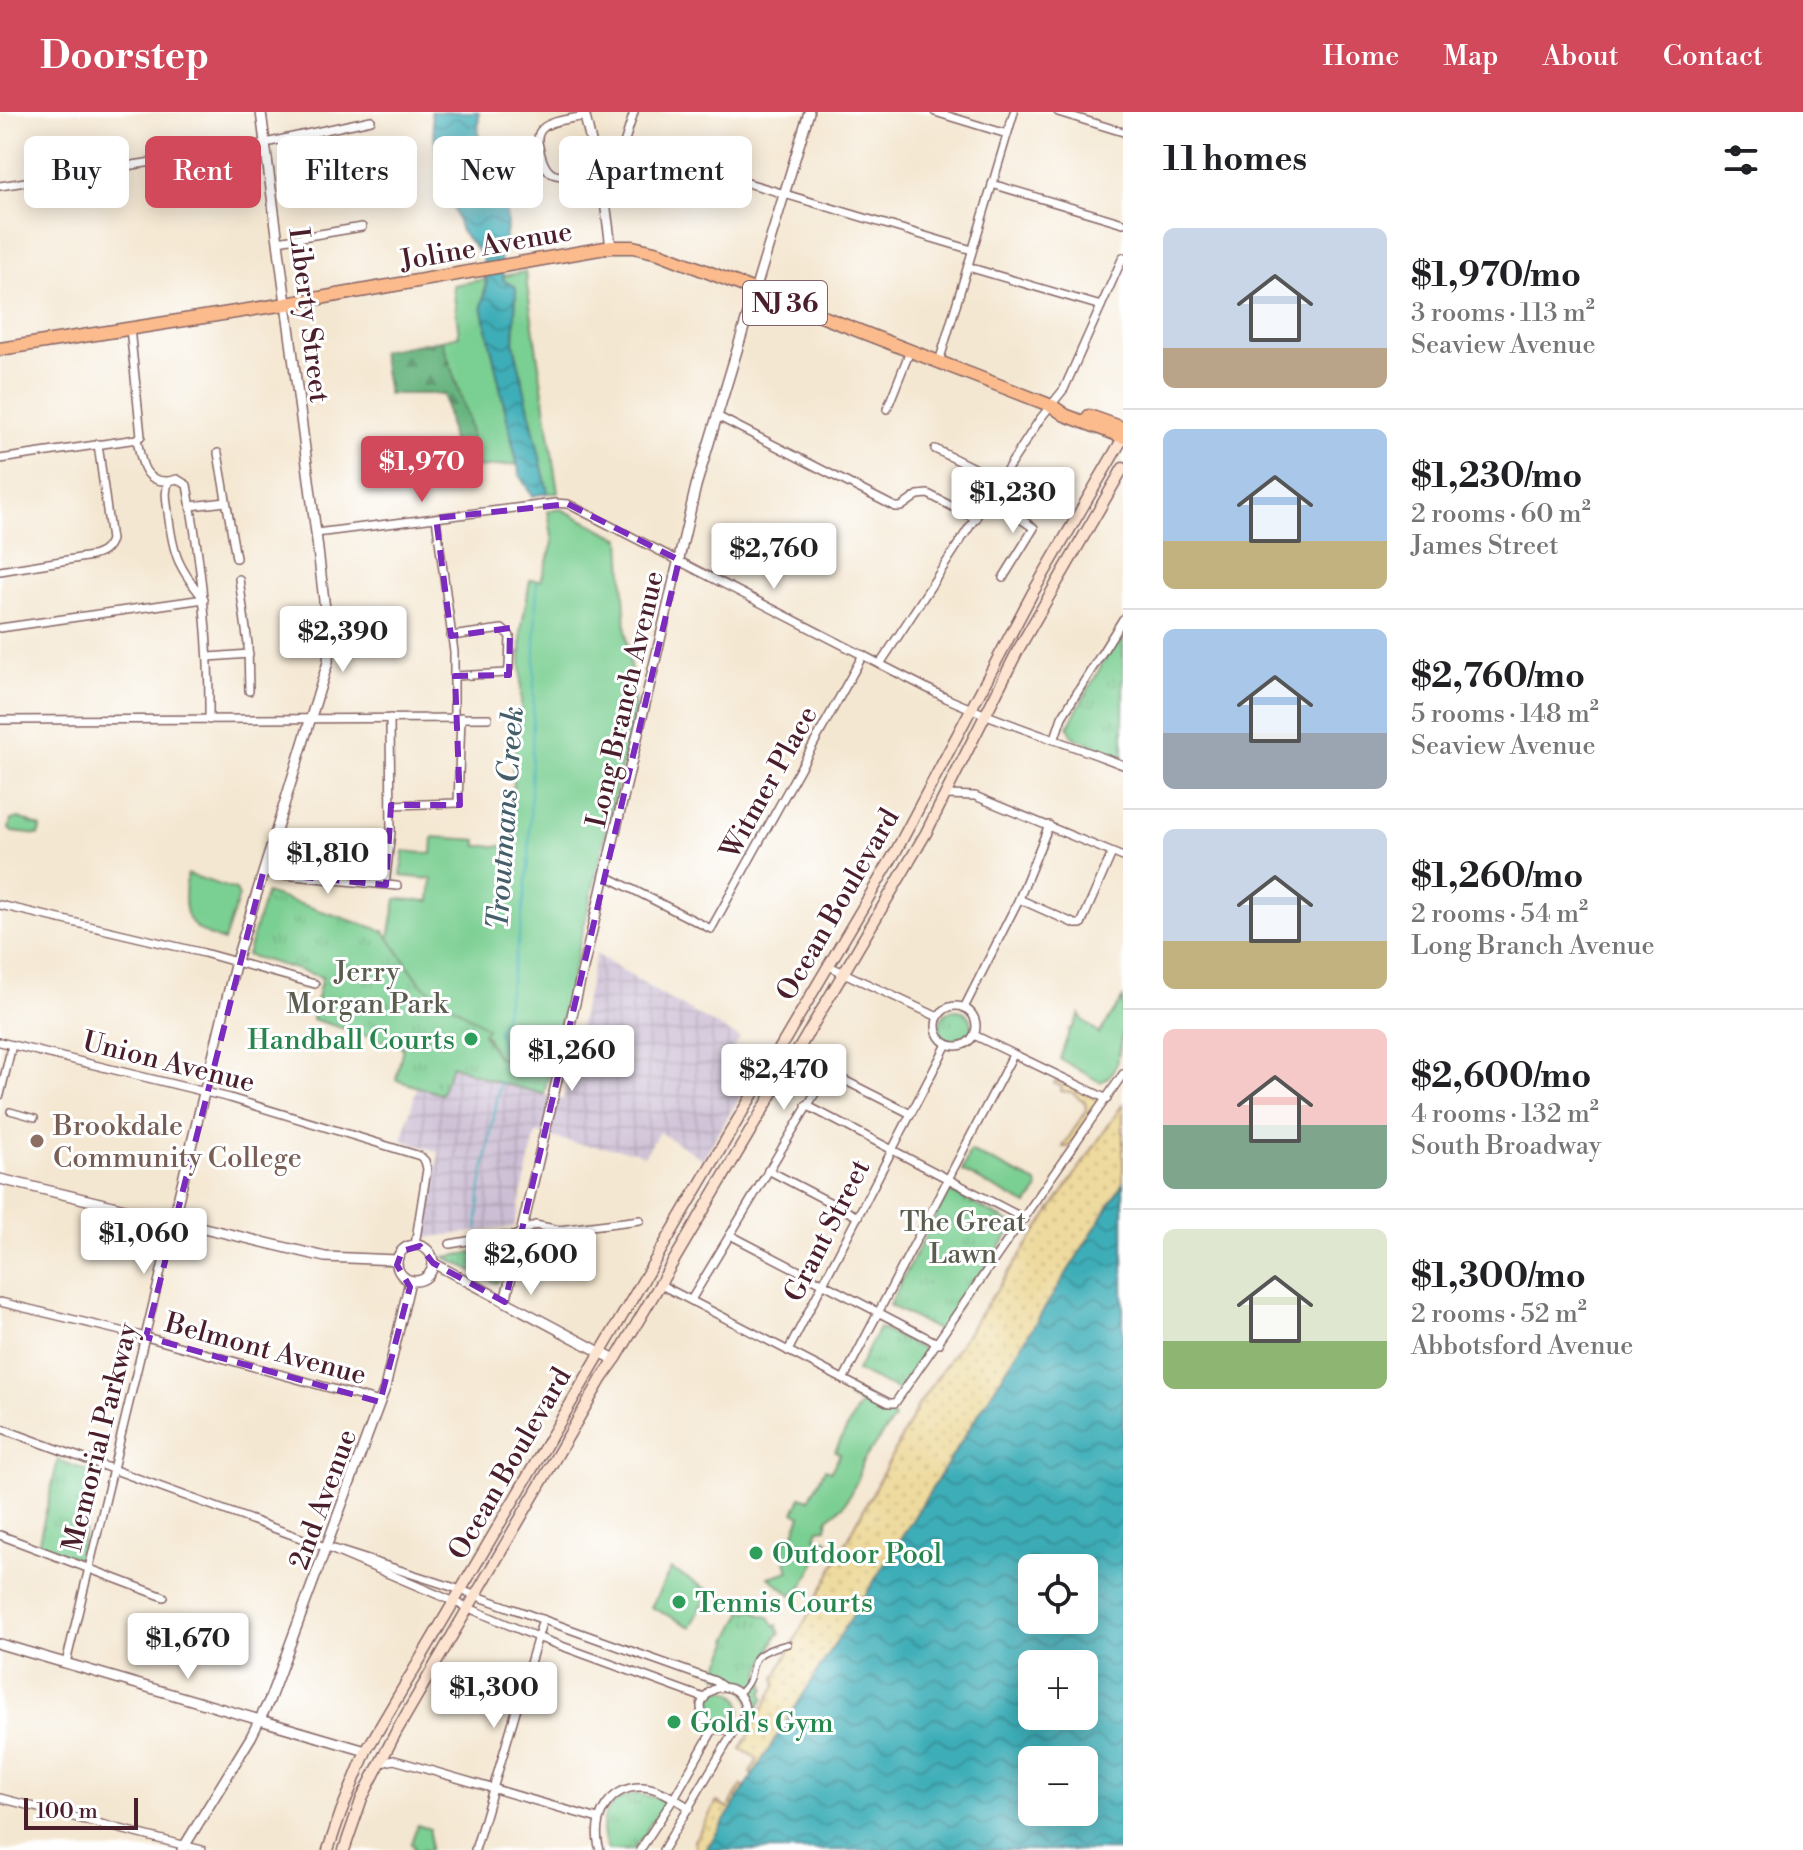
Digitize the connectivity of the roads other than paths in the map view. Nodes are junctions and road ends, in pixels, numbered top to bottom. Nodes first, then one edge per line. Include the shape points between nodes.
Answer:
1 (261, 112) edge
2 (634, 112) edge
3 (809, 112) edge
4 (935, 112) edge
5 (1014, 112) edge
6 (1058, 112) edge
7 (585, 114) edge
8 (371, 120) dead end
9 (1123, 132) edge
10 (1007, 134) junction
11 (589, 136) edge
12 (627, 136) edge
13 (266, 142) junction
14 (559, 175) edge
15 (752, 184) edge
16 (992, 184) junction
17 (0, 186) edge
18 (784, 194) junction
19 (606, 208) edge
20 (1123, 223) edge
21 (362, 227) dead end
22 (278, 241) junction
23 (611, 247) junction
24 (972, 250) junction
25 (1123, 257) edge
26 (968, 267) junction
27 (756, 291) junction
28 (286, 304) junction
29 (1101, 306) junction
30 (130, 328) junction
31 (0, 349) edge
32 (910, 351) junction
33 (939, 362) junction
34 (1052, 406) junction
35 (887, 409) dead end
36 (717, 416) junction
37 (1123, 428) edge
38 (1123, 438) edge
39 (137, 439) junction
40 (98, 444) junction
41 (935, 449) dead end
42 (218, 453) dead end
43 (0, 459) edge
44 (1123, 468) edge
45 (169, 481) junction
46 (1000, 481) junction
47 (989, 498) junction
48 (226, 502) junction
49 (191, 506) junction
50 (436, 518) junction
51 (976, 519) junction
52 (316, 533) junction
53 (236, 558) dead end
54 (679, 560) junction
55 (0, 571) edge
56 (1003, 578) dead end
57 (239, 579) dead end
58 (204, 599) junction
59 (1123, 619) edge
60 (0, 628) edge
61 (451, 636) junction
62 (249, 654) junction
63 (863, 655) junction
64 (209, 657) junction
65 (880, 664) junction
66 (455, 676) junction
67 (249, 691) dead end
68 (971, 710) junction
69 (985, 716) junction
70 (458, 717) junction
71 (390, 718) junction
72 (488, 718) dead end
73 (312, 719) junction
74 (0, 720) edge
75 (209, 720) junction
76 (1055, 738) junction
77 (1123, 765) edge
78 (947, 795) junction
79 (391, 805) junction
80 (1049, 825) junction
81 (1112, 853) junction
82 (1123, 857) edge
83 (263, 873) junction
84 (606, 876) junction
85 (385, 885) junction
86 (397, 886) dead end
87 (1019, 899) junction
88 (0, 905) edge
89 (236, 961) junction
90 (829, 966) junction
91 (843, 973) junction
92 (315, 984) dead end
93 (964, 1008) junction
94 (938, 1017) junction
95 (974, 1035) junction
96 (0, 1042) edge
97 (947, 1044) junction
98 (12, 1045) junction
99 (1013, 1055) junction
100 (1123, 1074) edge
101 (204, 1091) junction
102 (0, 1095) edge
103 (1108, 1100) junction
104 (806, 1105) junction
105 (10, 1111) dead end
106 (911, 1114) junction
107 (35, 1118) dead end
108 (892, 1150) junction
109 (768, 1170) junction
110 (0, 1179) edge
111 (948, 1180) junction
112 (858, 1217) junction
113 (1025, 1219) junction
114 (640, 1220) dead end
115 (173, 1221) junction
116 (522, 1232) junction
117 (730, 1235) junction
118 (450, 1244) dead end
119 (415, 1245) junction
120 (397, 1260) junction
121 (433, 1263) junction
122 (410, 1281) junction
123 (659, 1284) junction
124 (823, 1284) junction
125 (691, 1300) junction
126 (0, 1302) edge
127 (505, 1302) junction
128 (879, 1313) junction
129 (146, 1337) junction
130 (939, 1344) junction
131 (788, 1351) junction
132 (601, 1353) junction
133 (615, 1360) junction
134 (843, 1380) junction
135 (380, 1402) junction
136 (0, 1428) edge
137 (113, 1470) junction
138 (0, 1535) edge
139 (328, 1548) junction
140 (89, 1569) junction
141 (462, 1591) junction
142 (475, 1595) junction
143 (164, 1597) dead end
144 (454, 1603) junction
145 (467, 1608) junction
146 (543, 1619) junction
147 (537, 1637) junction
148 (0, 1644) edge
149 (788, 1644) dead end
150 (66, 1663) junction
151 (722, 1686) junction
152 (739, 1693) junction
153 (704, 1698) junction
154 (261, 1720) junction
155 (735, 1727) junction
156 (714, 1728) junction
157 (366, 1751) junction
158 (379, 1763) junction
159 (493, 1790) junction
160 (0, 1798) edge
161 (674, 1798) junction
162 (690, 1808) junction
163 (598, 1819) junction
164 (184, 1848) edge
165 (202, 1850) edge
166 (328, 1850) edge
167 (344, 1850) edge
168 (475, 1850) edge
169 (600, 1850) edge
170 (640, 1850) edge
171 (663, 1850) edge

1 - 13 street, Liberty Street
2 - 12 street
3 - 18 street, Long Branch Avenue
4 - 10 street
5 - 10 street
6 - 9 street
7 - 11 street
7 - 14 street via 549,124 537,139 543,166
8 - 13 street
10 - 16 street
13 - 17 street
13 - 22 street, Liberty Street
15 - 18 street
16 - 20 street
16 - 24 street
18 - 24 street
18 - 27 street, Long Branch Avenue
19 - 23 street
21 - 22 street
22 - 28 street, Liberty Street
23 - 27 main road, Joline Avenue / NJ 36 via 645,249
23 - 28 main road, Joline Avenue / NJ 36
24 - 26 street
25 - 29 street
26 - 29 street
26 - 33 street
27 - 32 main road, Joline Avenue / NJ 36
27 - 36 street, Long Branch Avenue
28 - 30 main road, Joline Avenue / NJ 36
28 - 52 street, Liberty Street
29 - 34 street
30 - 31 main road, Joline Avenue / NJ 36
30 - 39 street via 142,431
32 - 33 main road, Joline Avenue / NJ 36
32 - 35 street
33 - 34 main road, Joline Avenue / NJ 36
34 - 37 main road, Joline Avenue / NJ 36
34 - 38 main road, Joline Avenue / NJ 36
34 - 46 street
36 - 51 street via 895,507 928,494
36 - 54 street, Long Branch Avenue
38 - 68 main road, Ocean Boulevard
39 - 40 street
39 - 45 street via 143,469 155,480
40 - 43 street
40 - 55 street via 109,546 92,556
41 - 46 street
42 - 48 street
44 - 69 main road, Ocean Boulevard via 1050,590
45 - 49 street via 187,485
45 - 58 street via 175,555
46 - 47 street
47 - 51 street
47 - 56 street via 1034,528
48 - 49 street
48 - 53 street
49 - 58 street
50 - 52 street
50 - 54 street via 568,504
50 - 61 street
51 - 65 street
52 - 73 street, Liberty Street via 329,650
54 - 63 street
54 - 84 street, Long Branch Avenue
57 - 62 street
58 - 60 street
58 - 64 street
59 - 76 street via 1062,717
61 - 66 street
61 - 66 street via 502,629 510,636 506,673
62 - 64 street
62 - 67 street
63 - 65 street
63 - 84 street, Witmer Place via 711,929
64 - 75 street
65 - 68 street
66 - 70 street
68 - 69 street
68 - 90 main road, Ocean Boulevard
69 - 76 street
69 - 78 main road, Ocean Boulevard
70 - 71 street
70 - 72 street
70 - 79 street via 458,803
71 - 73 street
71 - 79 street
73 - 75 street
73 - 83 street, Liberty Street
74 - 75 street
76 - 77 street
78 - 80 street via 975,796
78 - 91 main road, Ocean Boulevard
79 - 85 street
80 - 81 street
80 - 87 street
81 - 82 street
81 - 87 street via 1081,924
83 - 85 street
83 - 89 street, Liberty Street
84 - 116 street, Long Branch Avenue
85 - 86 street
87 - 93 street
88 - 89 street
89 - 92 street
89 - 101 street, Liberty Street
90 - 91 street
90 - 132 main road, Ocean Boulevard
91 - 94 street
91 - 123 main road, Ocean Boulevard
93 - 94 street via 946,1008
93 - 95 street via 976,1022
94 - 97 street via 936,1029
95 - 97 street via 962,1045
95 - 99 street
96 - 98 street, Union Avenue
97 - 106 street, Grant Street
98 - 101 street, Union Avenue
98 - 102 street
99 - 103 street
99 - 111 street
100 - 103 street
101 - 115 street, Liberty Street
101 - 119 street, Union Avenue via 420,1156 427,1169
103 - 113 street
104 - 106 street via 830,1074
104 - 108 street
104 - 109 street
105 - 107 street
106 - 108 street, Grant Street
108 - 111 street
108 - 112 street, Grant Street
109 - 112 street
109 - 117 street
110 - 115 street
111 - 113 street
111 - 128 street
112 - 124 street, Grant Street
113 - 130 street
114 - 116 street via 559,1230 535,1225
115 - 120 street via 325,1257
115 - 129 street, Memorial Parkway
116 - 118 street
116 - 127 street, Long Branch Avenue
117 - 124 street
117 - 125 street
119 - 120 street
119 - 121 street via 430,1252
120 - 122 street
121 - 122 street via 426,1278
121 - 127 street
122 - 135 street, 2nd Avenue
123 - 125 street
123 - 133 main road, Ocean Boulevard
124 - 128 street
124 - 131 street, Grant Street
125 - 131 street
126 - 129 street, Belmont Avenue
127 - 132 street
128 - 130 street
128 - 134 street
129 - 135 street, Belmont Avenue
129 - 137 street, Memorial Parkway
130 - 134 street via 895,1403
131 - 134 street
132 - 133 street
132 - 141 main road, Ocean Boulevard
133 - 142 main road, Ocean Boulevard
135 - 139 street, 2nd Avenue
136 - 137 street
137 - 139 street
137 - 140 street, Memorial Parkway
138 - 140 street
139 - 141 street
139 - 144 street
139 - 154 street, 2nd Avenue
140 - 143 street
140 - 150 street, Memorial Parkway
141 - 142 street
141 - 144 main road, Ocean Boulevard
142 - 145 main road, Ocean Boulevard
142 - 146 street
144 - 145 street
144 - 157 main road, Ocean Boulevard
145 - 147 street
145 - 158 main road, Ocean Boulevard
146 - 147 street
146 - 151 street
147 - 153 street
147 - 159 street
148 - 150 street
149 - 152 street via 757,1655 749,1682
150 - 154 street
151 - 152 street
151 - 153 street
152 - 155 street via 745,1713
153 - 156 street via 701,1712
154 - 157 street
154 - 164 street, 2nd Avenue
155 - 156 street
155 - 162 street
156 - 161 street
157 - 166 main road, Ocean Boulevard
158 - 159 street via 405,1763
158 - 167 main road, Ocean Boulevard
159 - 163 street
159 - 168 street
160 - 164 street
161 - 162 street
161 - 163 street via 652,1788 632,1788 615,1795
161 - 170 street
162 - 171 street
163 - 169 street
164 - 165 street

